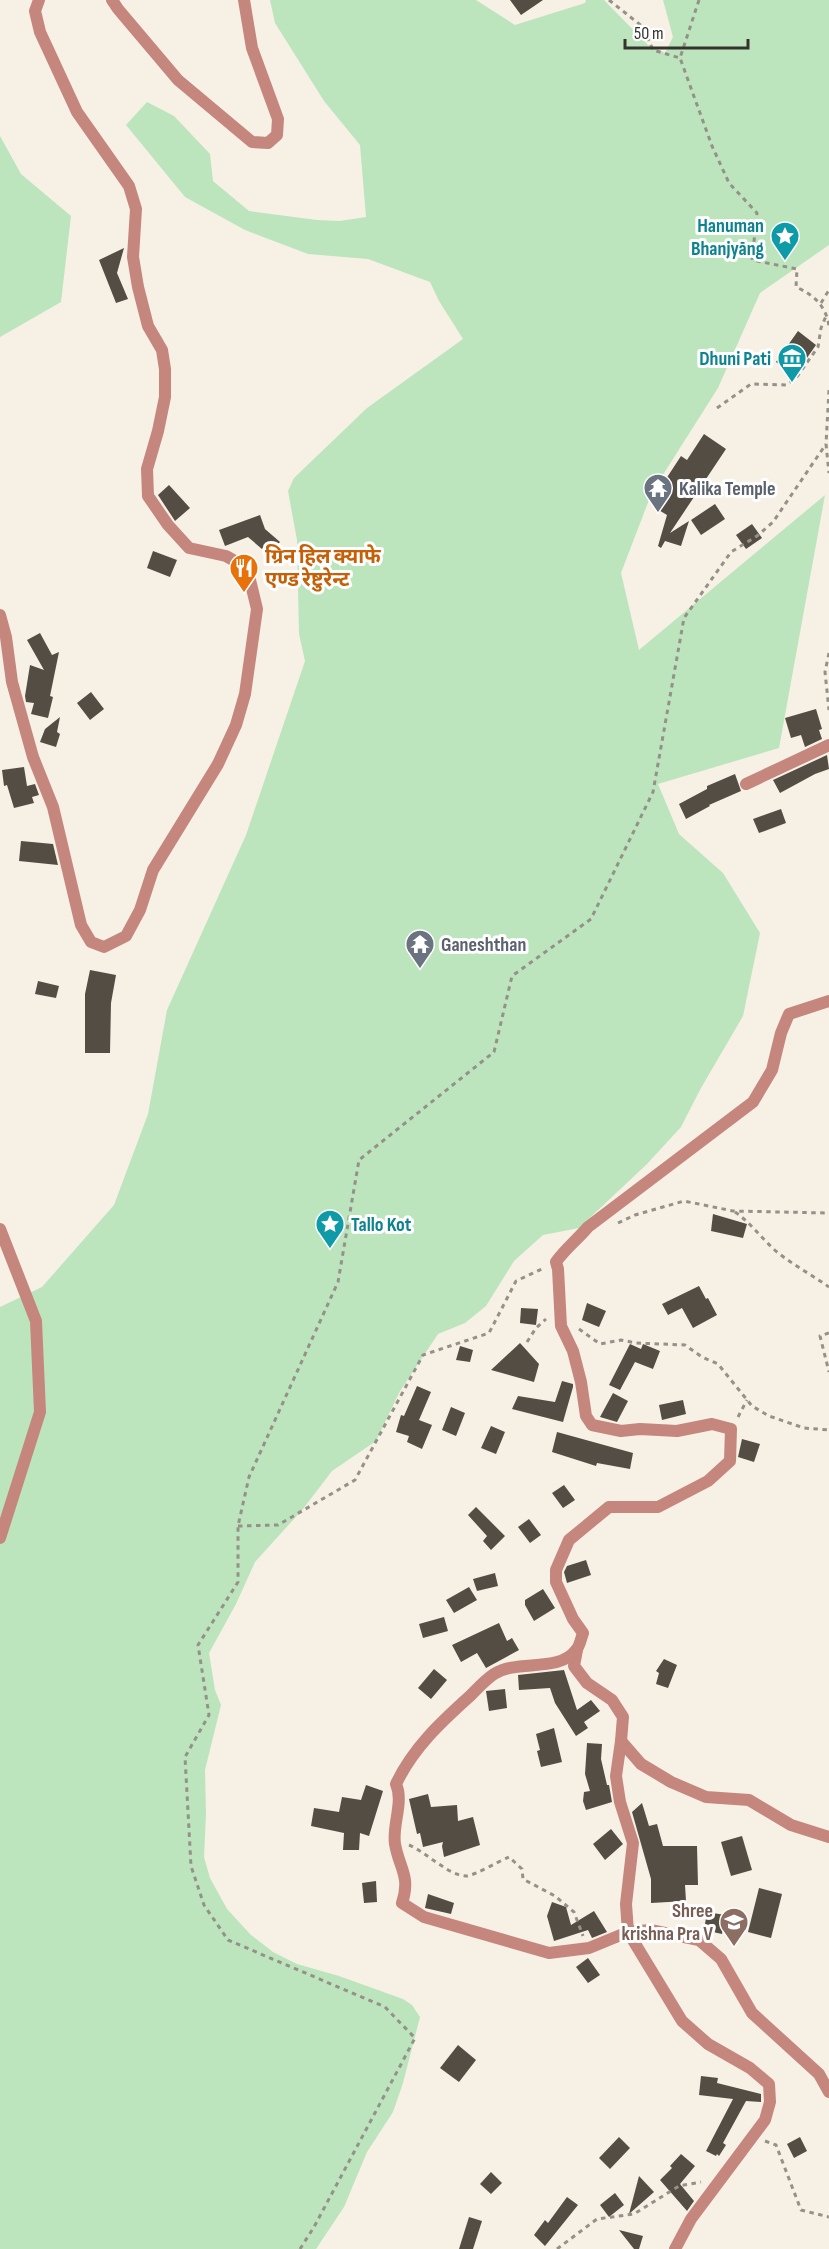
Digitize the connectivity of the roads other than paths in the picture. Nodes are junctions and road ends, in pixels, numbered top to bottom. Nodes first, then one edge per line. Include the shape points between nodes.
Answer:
1 (39, 0) edge
2 (112, 0) edge
3 (244, 0) edge
4 (0, 615) edge
5 (829, 745) edge
6 (746, 784) dead end
7 (829, 1001) edge
8 (0, 1229) edge
9 (0, 1538) edge
10 (577, 1650) junction
11 (621, 1741) junction
12 (829, 1837) edge
13 (628, 1932) junction
14 (829, 2092) edge
15 (675, 2249) edge

1 - 4 street via 35,11 40,32 77,112 129,186 136,209 133,257 138,287 148,326 162,350 165,369 165,397 147,469 148,496 189,548 226,556 240,564 250,580 257,609 245,694 236,725 218,764 153,870 140,910 126,936 104,947 91,942 81,925 53,807 33,757 12,682
2 - 3 street via 178,80 252,142 268,143 277,135 278,119 252,48
5 - 6 street
7 - 10 street via 789,1014 772,1070 753,1102 588,1227 556,1263 561,1326 573,1351 586,1416 592,1425 621,1431 677,1431 712,1425 731,1430 730,1461 708,1481 658,1508 609,1507 569,1540 556,1570 556,1582 583,1633
8 - 9 street via 36,1321 40,1412
10 - 11 street via 574,1666 587,1683 612,1700 623,1717
10 - 13 street via 549,1664 513,1665 494,1674 434,1729 404,1767 396,1784 399,1791 395,1844 405,1872 402,1903 424,1917 549,1953 588,1948
11 - 12 street via 641,1764 671,1782 706,1797 749,1800 791,1825
11 - 13 street via 616,1776 633,1843 626,1904
13 - 14 street via 650,1930 699,1940 721,1959 752,2013 819,2074
13 - 15 street via 682,2021 708,2044 769,2084 765,2120 692,2219

